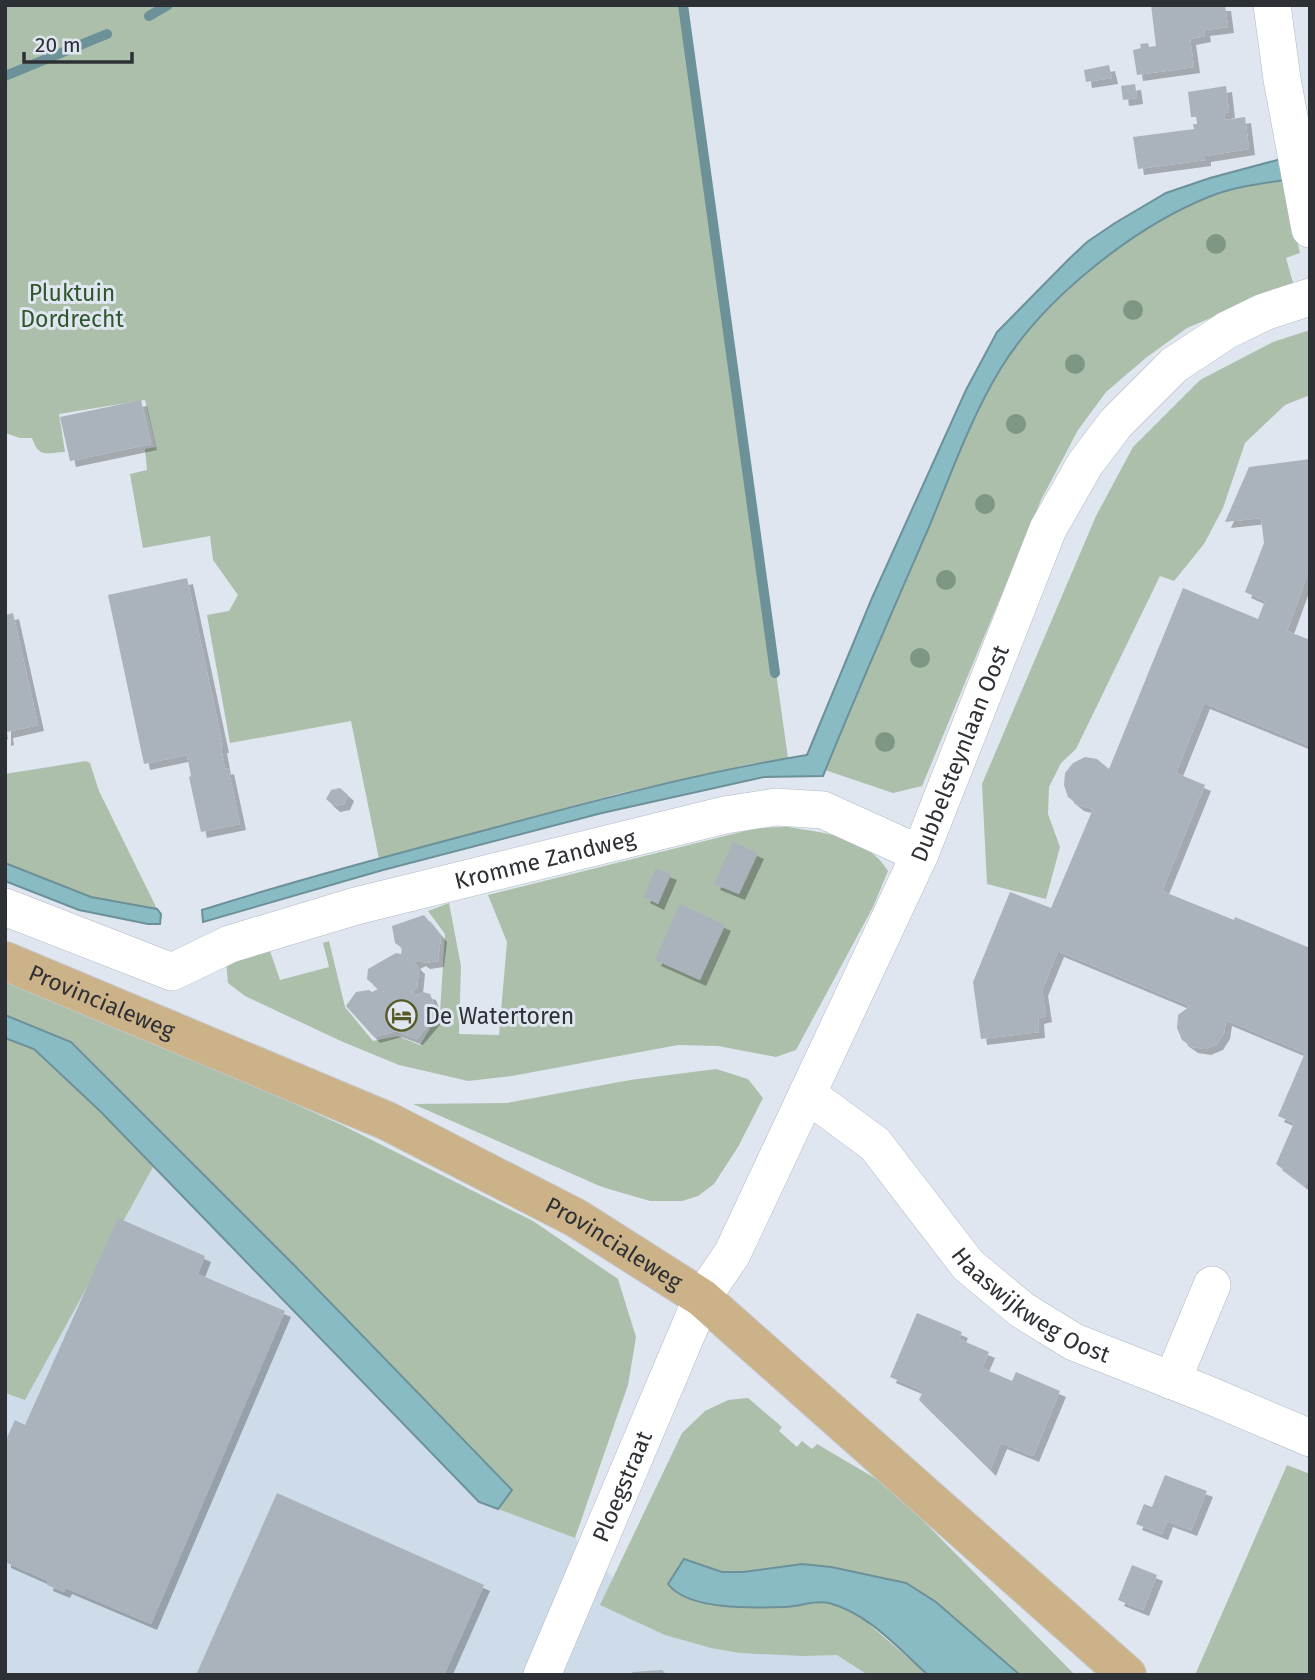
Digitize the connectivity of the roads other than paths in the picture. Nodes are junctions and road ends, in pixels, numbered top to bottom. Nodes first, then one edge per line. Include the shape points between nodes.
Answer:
1 (1272, 5) edge
2 (1310, 229) edge
3 (1310, 297) edge
4 (920, 854) junction
5 (5, 907) edge
6 (5, 961) edge
7 (807, 1094) junction
8 (1212, 1285) dead end
9 (702, 1298) junction
10 (1172, 1381) junction
11 (1310, 1438) edge
12 (542, 1675) edge
13 (1127, 1675) edge

1 - 2 street
3 - 4 street, Dubbelsteynlaan Oost via 1227,330 1174,365 1116,423 1085,464 1048,529
4 - 5 street, Kromme Zandweg via 823,810 776,807 750,811 356,906 230,944 172,972
4 - 7 street, Dubbelsteynlaan Oost
6 - 9 main road, Provincialeweg via 387,1121 576,1218
7 - 9 street, Dubbelsteynlaan Oost via 732,1254
7 - 10 street, Haaswijkweg Oost via 875,1144 968,1265 1022,1310 1074,1342
8 - 10 street
9 - 12 street, Ploegstraat
9 - 13 main road, Provincialeweg
10 - 11 street, Haaswijkweg Oost

